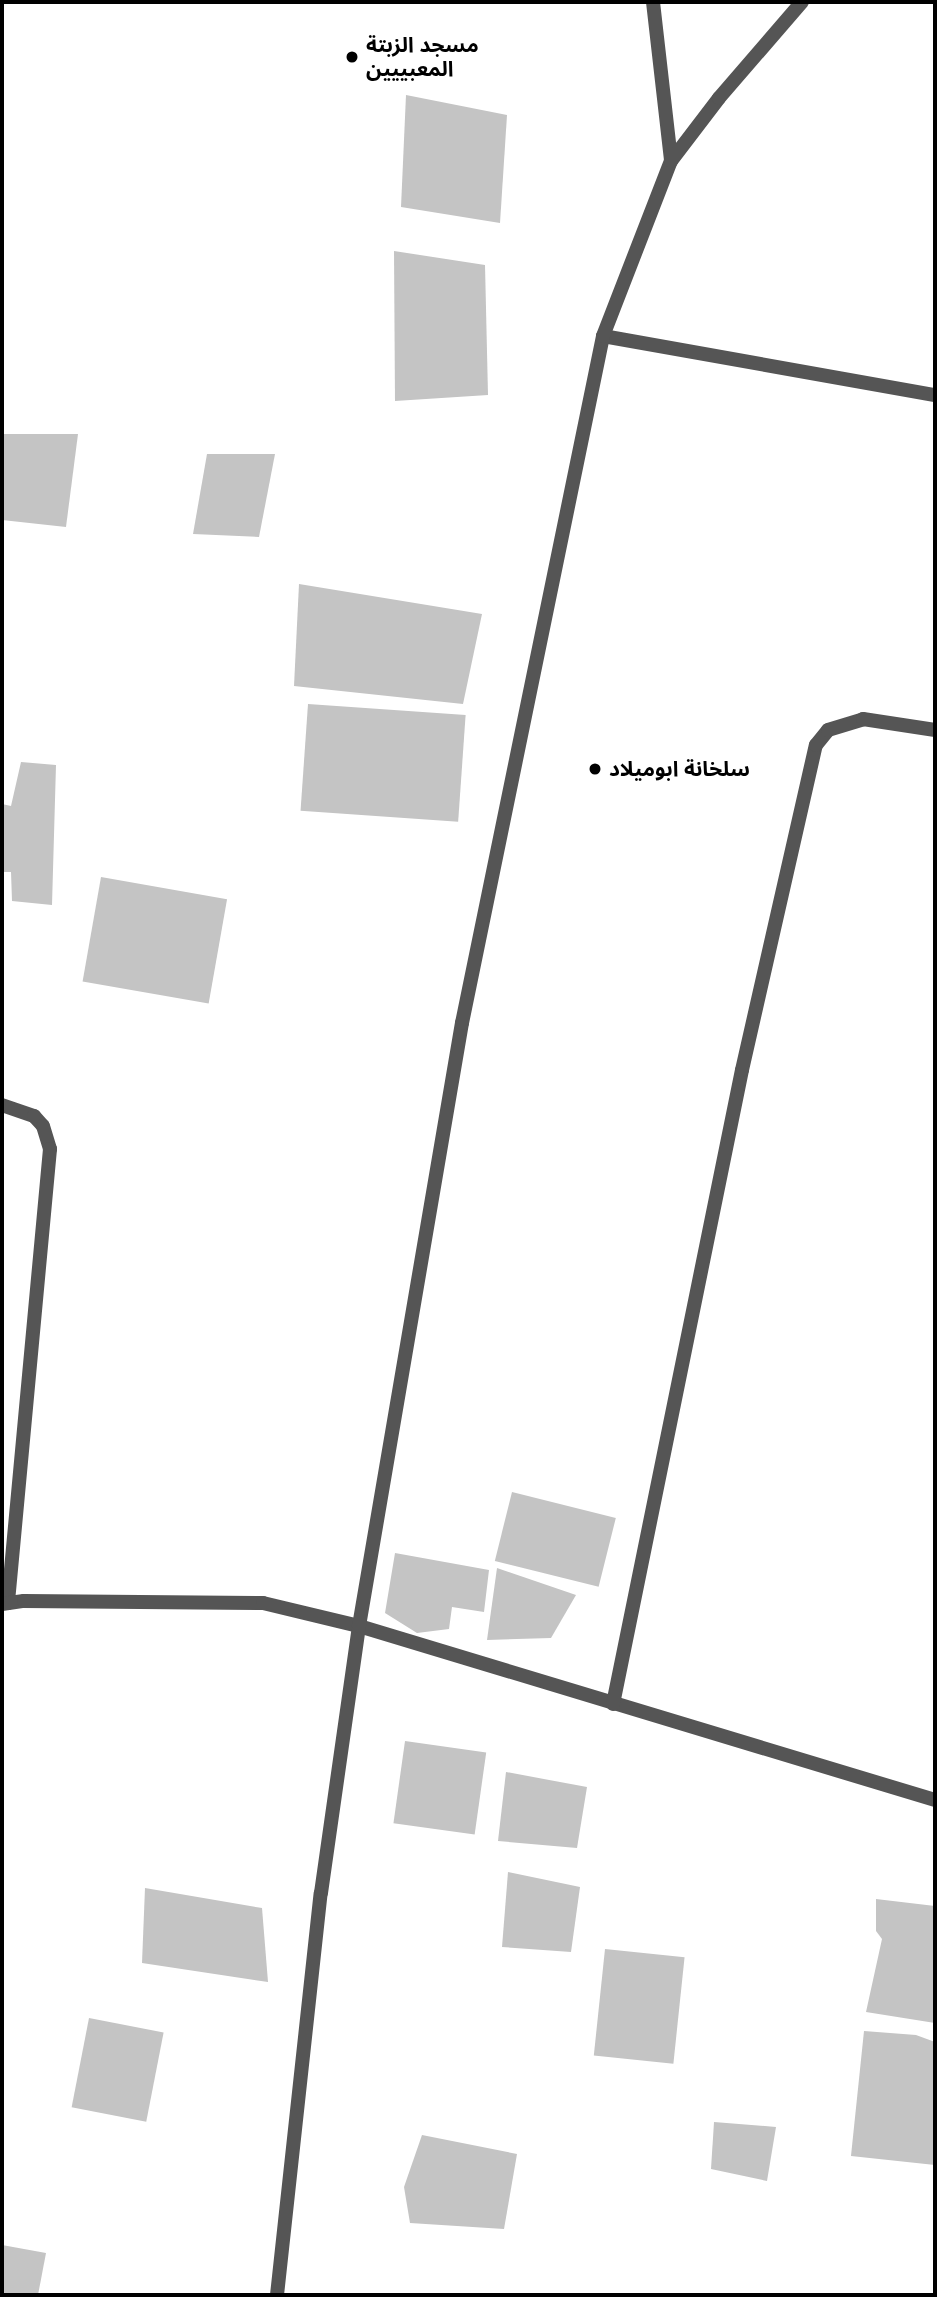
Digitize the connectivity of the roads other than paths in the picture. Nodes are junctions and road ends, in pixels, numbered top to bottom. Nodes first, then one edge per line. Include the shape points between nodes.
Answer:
1 (653, 2) edge
2 (802, 2) edge
3 (671, 161) junction
4 (603, 336) junction
5 (935, 395) edge
6 (935, 730) edge
7 (2, 1105) edge
8 (5, 1604) edge
9 (359, 1626) junction
10 (613, 1704) junction
11 (935, 1800) edge
12 (277, 2295) edge

1 - 3 street
2 - 3 street
3 - 4 street
4 - 5 street
4 - 9 street via 462,1023
6 - 10 street via 863,719 828,730 816,745 742,1070
7 - 8 street via 34,1116 43,1126 50,1149
8 - 9 street via 263,1603
9 - 10 street
9 - 12 street via 321,1893
10 - 11 street

